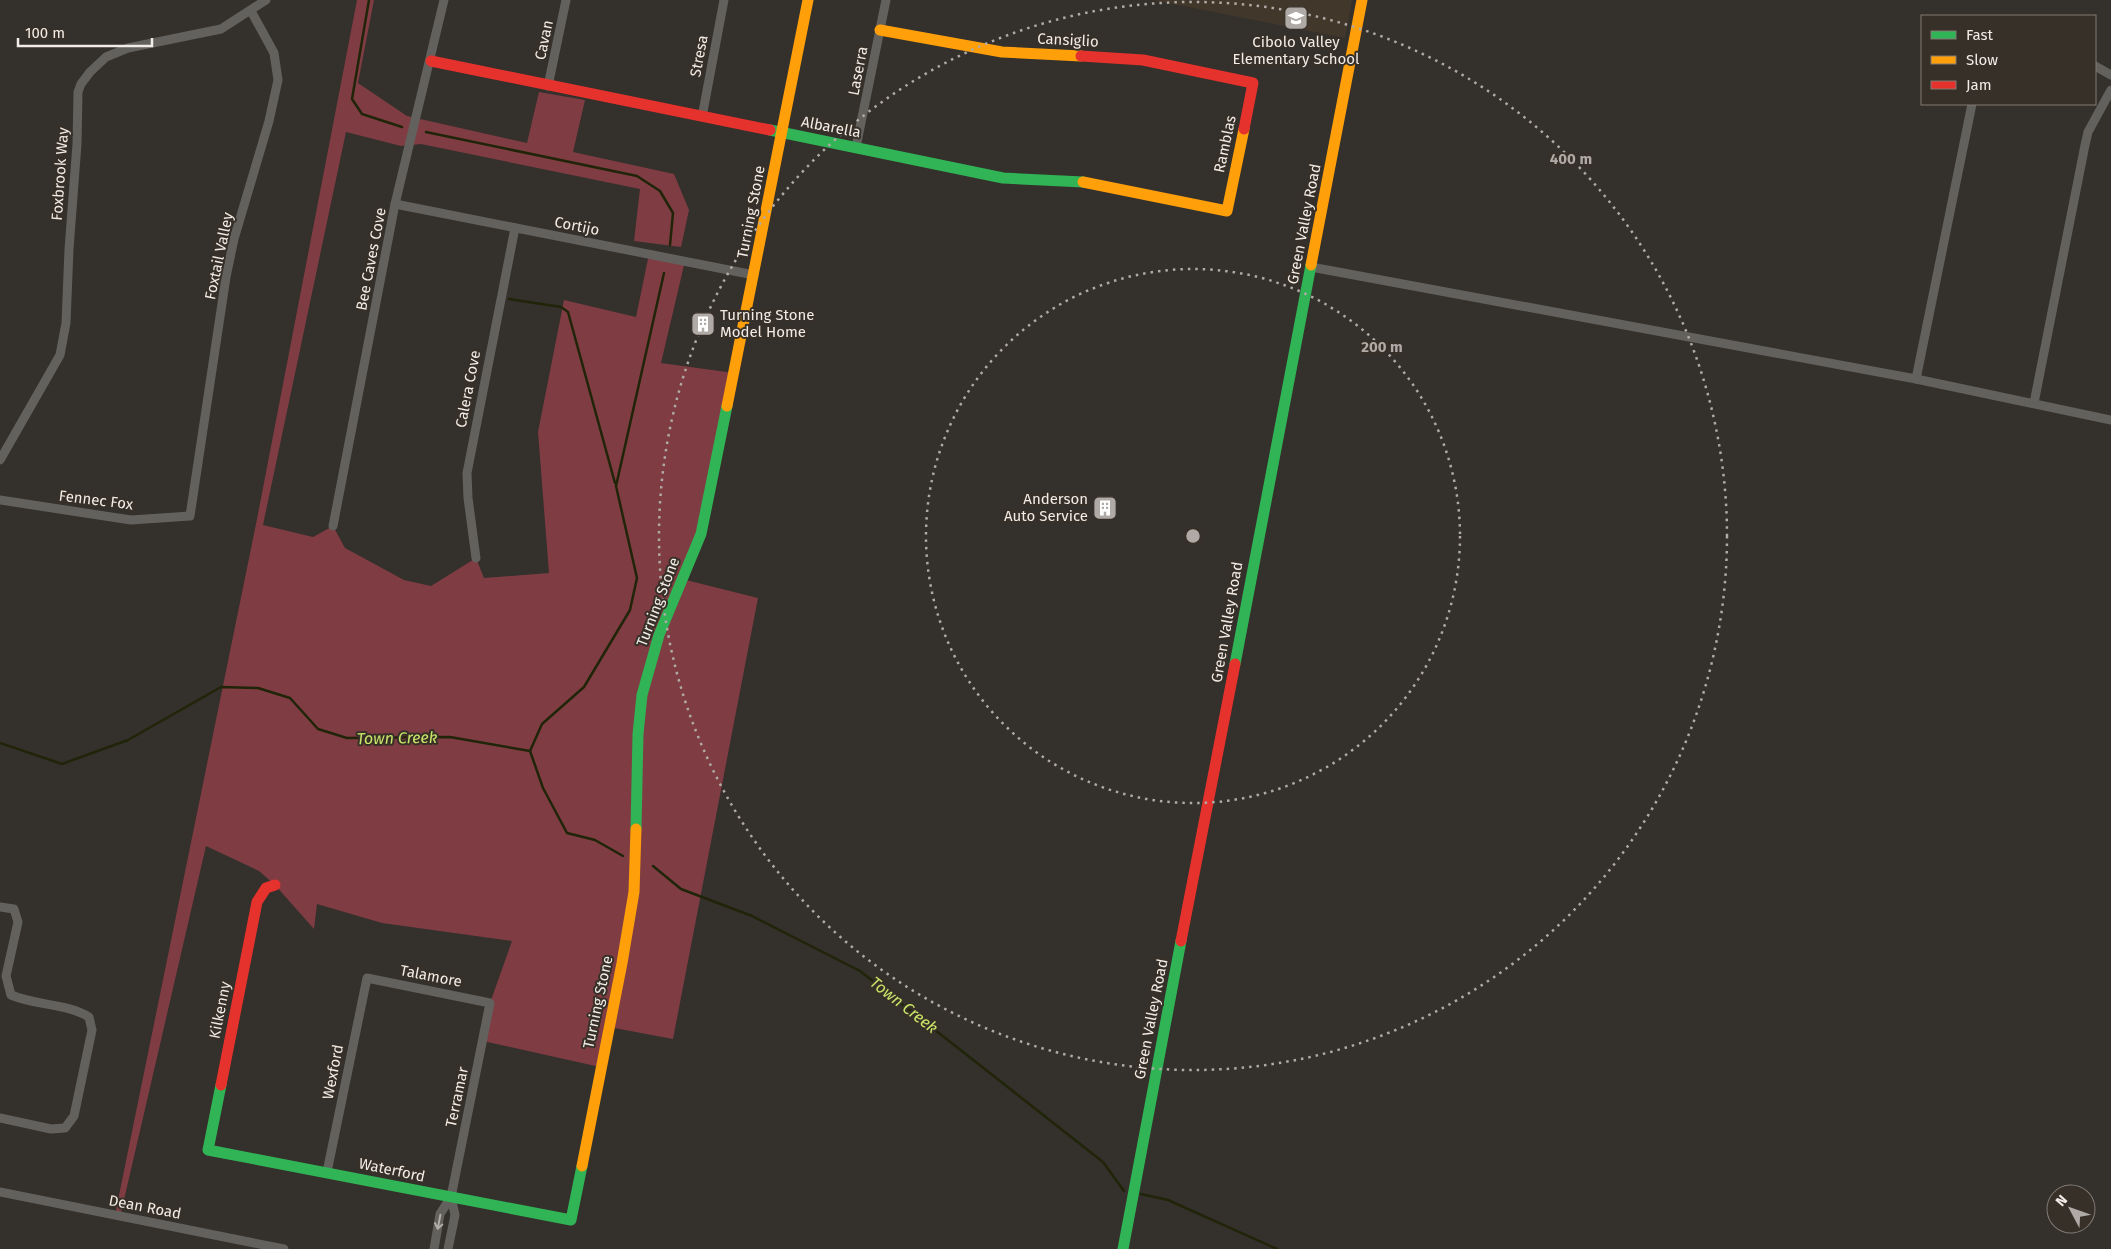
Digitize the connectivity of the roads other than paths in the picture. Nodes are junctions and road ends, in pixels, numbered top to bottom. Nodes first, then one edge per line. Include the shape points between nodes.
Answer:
1 (266, 0) edge
2 (444, 0) edge
3 (566, 0) edge
4 (724, 0) edge
5 (808, 0) edge
6 (886, 0) edge
7 (1362, 0) edge
8 (251, 11) junction
9 (880, 30) junction
10 (431, 61) junction
11 (2096, 67) edge
12 (2111, 75) edge
13 (1253, 82) joint
14 (548, 86) junction
15 (2111, 90) edge
16 (1972, 105) edge
17 (702, 117) junction
18 (782, 133) junction
19 (856, 148) junction
20 (395, 204) junction
21 (1227, 211) joint
22 (515, 228) junction
23 (1311, 267) junction
24 (754, 275) junction
25 (1916, 379) junction
26 (2034, 403) junction
27 (2111, 420) edge
28 (0, 460) edge
29 (0, 500) edge
30 (190, 516) joint
31 (333, 526) dead end
32 (476, 558) dead end
33 (275, 885) dead end
34 (0, 906) edge
35 (367, 978) joint
36 (490, 1003) joint
37 (0, 1118) edge
38 (208, 1150) joint
39 (327, 1172) junction
40 (0, 1192) edge
41 (451, 1198) junction
42 (571, 1220) joint
43 (284, 1249) edge
44 (434, 1249) edge
45 (448, 1249) edge
46 (1124, 1249) edge

1 - 8 street, Foxbrook Way
2 - 10 street, Bee Caves Cove
3 - 14 street, Cavan
4 - 17 street, Stresa
5 - 18 street, Turning Stone
6 - 9 street, Laserra
7 - 23 street, Green Valley Road
8 - 28 street, Foxbrook Way via 221,29 128,48 106,57 81,84 66,323 60,355
8 - 30 street, Foxtail Valley via 274,53 278,80 228,268
9 - 13 street, Cansiglio via 1002,52 1143,60
9 - 19 street, Laserra
10 - 14 street, Albarella
10 - 20 street, Bee Caves Cove
11 - 12 street
13 - 21 street, Ramblas
14 - 17 street, Albarella
15 - 26 street via 2084,145
16 - 25 street
17 - 18 street, Albarella
18 - 19 street, Albarella
18 - 24 street, Turning Stone
19 - 21 street, Albarella via 1003,178 1079,181
20 - 22 street, Cortijo
20 - 31 street, Bee Caves Cove
22 - 24 street, Cortijo
22 - 32 street, Calera Cove via 467,473
23 - 25 street
23 - 46 street, Green Valley Road
24 - 42 street, Turning Stone via 701,534 659,635 642,695 634,892
25 - 26 street
26 - 27 street
29 - 30 street, Fennec Fox via 131,520
33 - 38 street, Kilkenny via 266,888 257,902
34 - 37 street via 14,909 18,922 6,976 11,995 27,1002 77,1010 88,1017 92,1030 74,1116 65,1128 51,1129
35 - 36 street, Talamore
35 - 39 street, Wexford
36 - 41 street, Terramar
38 - 39 street, Waterford
39 - 41 street, Waterford
40 - 43 street, Dean Road
41 - 42 street, Waterford
41 -> 44 street, Terramar via 440,1214
41 - 45 street, Terramar via 455,1215

